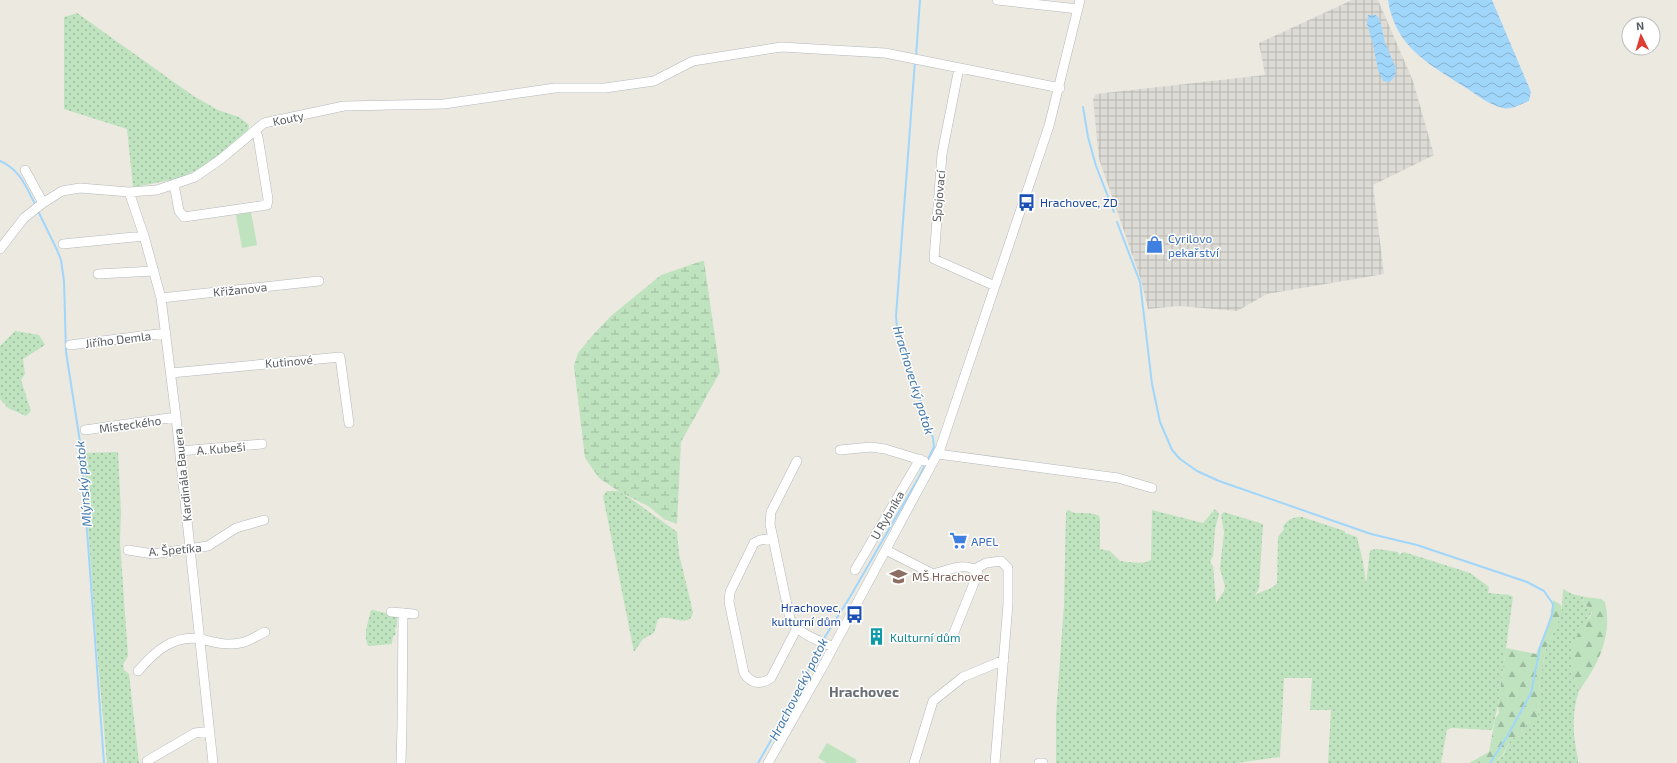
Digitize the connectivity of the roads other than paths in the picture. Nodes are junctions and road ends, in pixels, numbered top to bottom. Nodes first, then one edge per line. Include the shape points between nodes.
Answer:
1 (997, 0) edge
2 (1079, 4) edge
3 (958, 68) junction
4 (1060, 88) junction
5 (255, 131) junction
6 (25, 170) dead end
7 (174, 184) junction
8 (129, 192) junction
9 (43, 202) junction
10 (144, 236) junction
11 (63, 244) dead end
12 (0, 249) edge
13 (154, 271) junction
14 (98, 274) dead end
15 (319, 281) dead end
16 (995, 286) junction
17 (161, 298) junction
18 (166, 334) junction
19 (70, 345) dead end
20 (171, 373) junction
21 (176, 418) junction
22 (349, 423) dead end
23 (85, 430) dead end
24 (262, 444) dead end
25 (840, 450) dead end
26 (180, 451) junction
27 (938, 454) junction
28 (797, 461) dead end
29 (926, 462) junction
30 (1152, 488) dead end
31 (264, 520) dead end
32 (773, 538) junction
33 (190, 549) junction
34 (128, 550) dead end
35 (886, 550) junction
36 (975, 569) junction
37 (855, 570) dead end
38 (391, 612) dead end
39 (403, 613) junction
40 (414, 614) dead end
41 (797, 628) junction
42 (265, 632) dead end
43 (200, 639) junction
44 (951, 640) dead end
45 (826, 644) junction
46 (1004, 660) junction
47 (138, 671) dead end
48 (209, 731) junction
49 (147, 761) dead end
50 (213, 763) edge
51 (400, 763) edge
52 (768, 763) edge
53 (914, 763) edge
54 (995, 763) edge
55 (1039, 763) edge
56 (1043, 763) edge

1 - 2 street
2 - 4 street
3 - 4 street, Kouty
3 - 5 street, Kouty via 885,53 781,47 693,61 654,81 605,88 555,88 444,104 344,106 266,122
3 - 16 street, Spojovací via 942,154 934,259
4 - 16 street via 1050,126
5 - 7 street, Kouty via 195,177
5 - 7 street via 267,205 184,217 179,210
6 - 9 street
7 - 8 street, Kouty via 152,191
8 - 9 street, Kouty via 75,189 62,191
8 - 10 street, Kardinála Bauera
9 - 12 street, Kouty via 24,218
10 - 11 street
10 - 13 street, Kardinála Bauera
13 - 14 street
13 - 17 street, Kardinála Bauera
15 - 17 street, Křižanova
16 - 27 street
17 - 18 street, Kardinála Bauera
18 - 19 street, Jiřího Demla
18 - 20 street, Kardinála Bauera
20 - 21 street, Kardinála Bauera
20 - 22 street, Kutinové via 340,356
21 - 23 street, Místeckého
21 - 26 street, Kardinála Bauera
24 - 26 street, A. Kubeši
25 - 29 street via 871,446
26 - 33 street, Kardinála Bauera
27 - 29 street
27 - 30 street via 1118,478
28 - 32 street via 769,518
29 - 35 street
29 - 37 street, U Rybníka
31 - 33 street, A. Špetíka via 236,528 208,546
32 - 41 street via 790,619
32 - 41 street via 754,543 730,592 729,598 744,673 748,678 761,683 771,678
33 - 34 street, A. Špetíka via 153,554
33 - 43 street, Kardinála Bauera
35 - 36 street via 933,574 958,566
35 - 45 street
36 - 44 street via 978,573
36 - 46 street via 986,563 1002,561 1008,568
38 - 39 street
39 - 40 street
39 - 51 street
41 - 45 street
42 - 43 street via 242,643 222,644
43 - 47 street via 183,639 166,645
43 - 48 street, Kardinála Bauera
45 - 52 street
46 - 53 street via 963,677 933,701
46 - 54 street
48 - 49 street via 195,733
48 - 50 street, Kardinála Bauera
55 - 56 street

